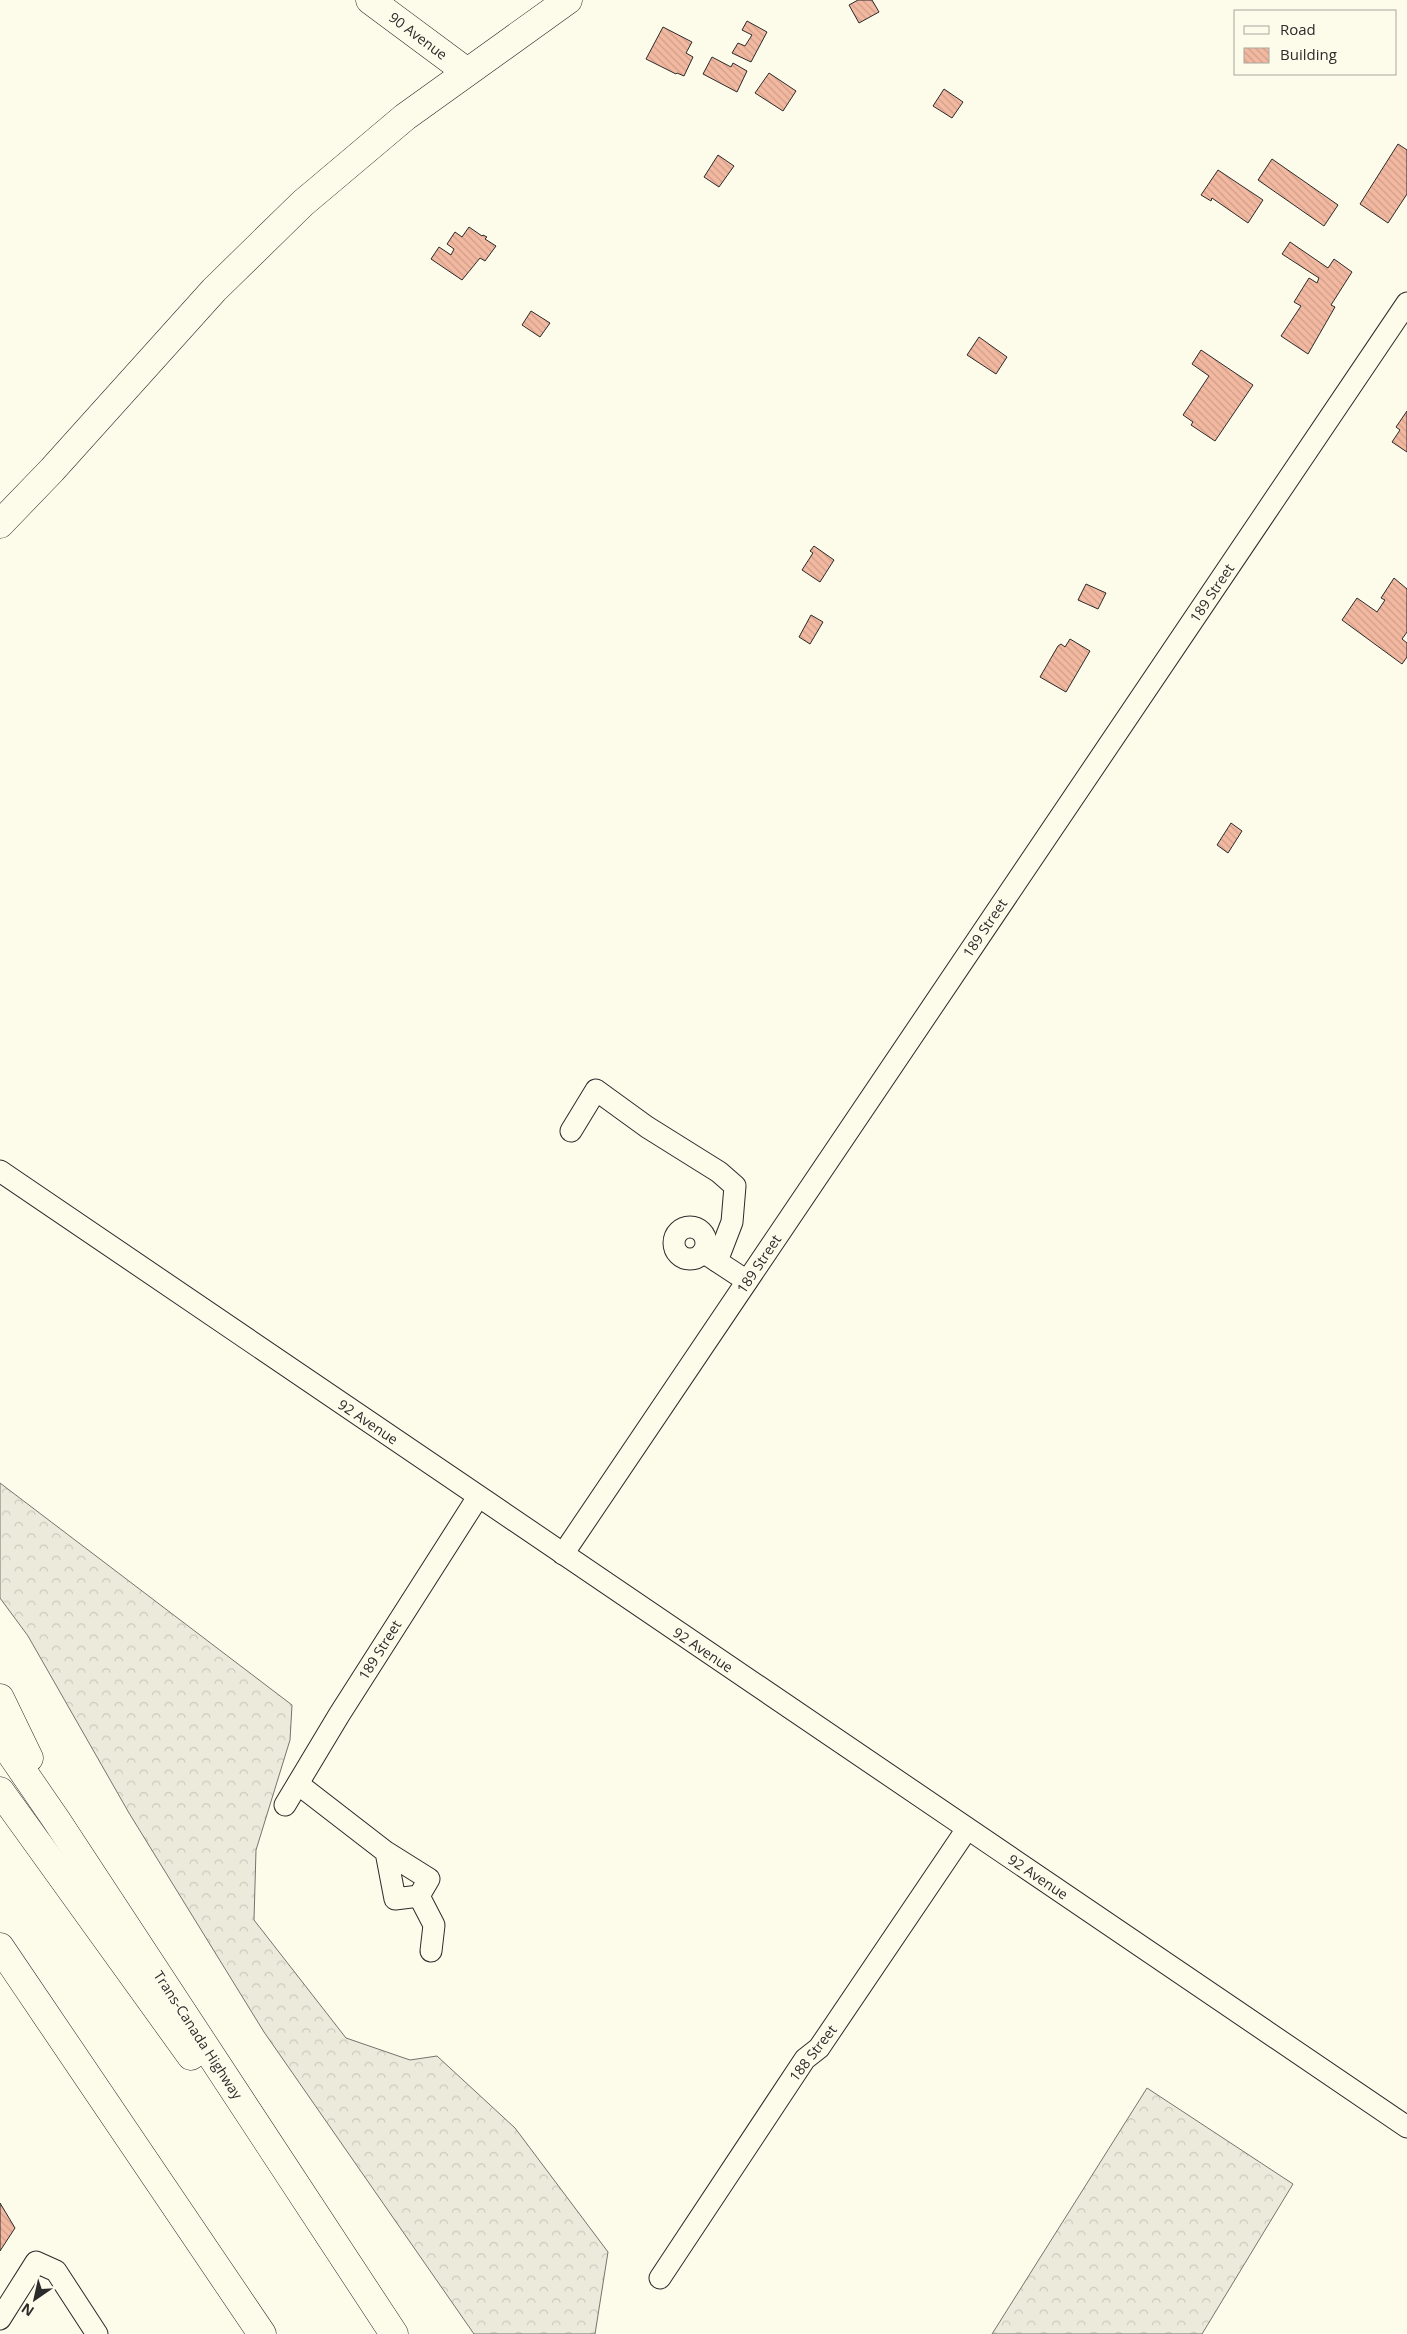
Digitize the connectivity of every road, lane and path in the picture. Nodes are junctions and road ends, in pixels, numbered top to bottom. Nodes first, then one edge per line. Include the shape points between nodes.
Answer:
1 (370, 0) edge
2 (568, 0) edge
3 (466, 72) junction
4 (1407, 303) edge
5 (0, 524) edge
6 (572, 1131) dead end
7 (0, 1171) edge
8 (747, 1282) junction
9 (478, 1497) junction
10 (563, 1554) junction
11 (0, 1698) edge
12 (0, 1738) edge
13 (298, 1784) junction
14 (0, 1791) edge
15 (286, 1805) dead end
16 (57, 1821) junction
17 (967, 1829) junction
18 (0, 1947) edge
19 (431, 1951) dead end
20 (1407, 2128) edge
21 (660, 2278) dead end
22 (0, 2319) edge
23 (97, 2334) edge
24 (262, 2334) edge
25 (394, 2334) edge

1 - 3 main road, 90 Avenue
2 - 3 main road
3 - 5 main road via 404,117 303,203 214,290
4 - 8 street, 189 Street
6 - 8 street via 596,1090 719,1172 735,1186 732,1222 710,1257
7 - 9 street, 92 Avenue
8 - 10 street, 189 Street
9 - 10 street, 92 Avenue
9 - 13 street, 189 Street
10 - 17 street, 92 Avenue
11 - 16 main road
12 - 16 main road, Trans-Canada Highway
13 - 15 street, 189 Street
13 - 19 street via 386,1852 395,1899 419,1896 434,1925
14 - 25 main road, Trans-Canada Highway
16 - 25 main road, Trans-Canada Highway
17 - 20 street, 92 Avenue
17 - 21 street, 188 Street via 819,2048 805,2059
18 - 24 main road
22 - 23 street via 36,2262 56,2271

